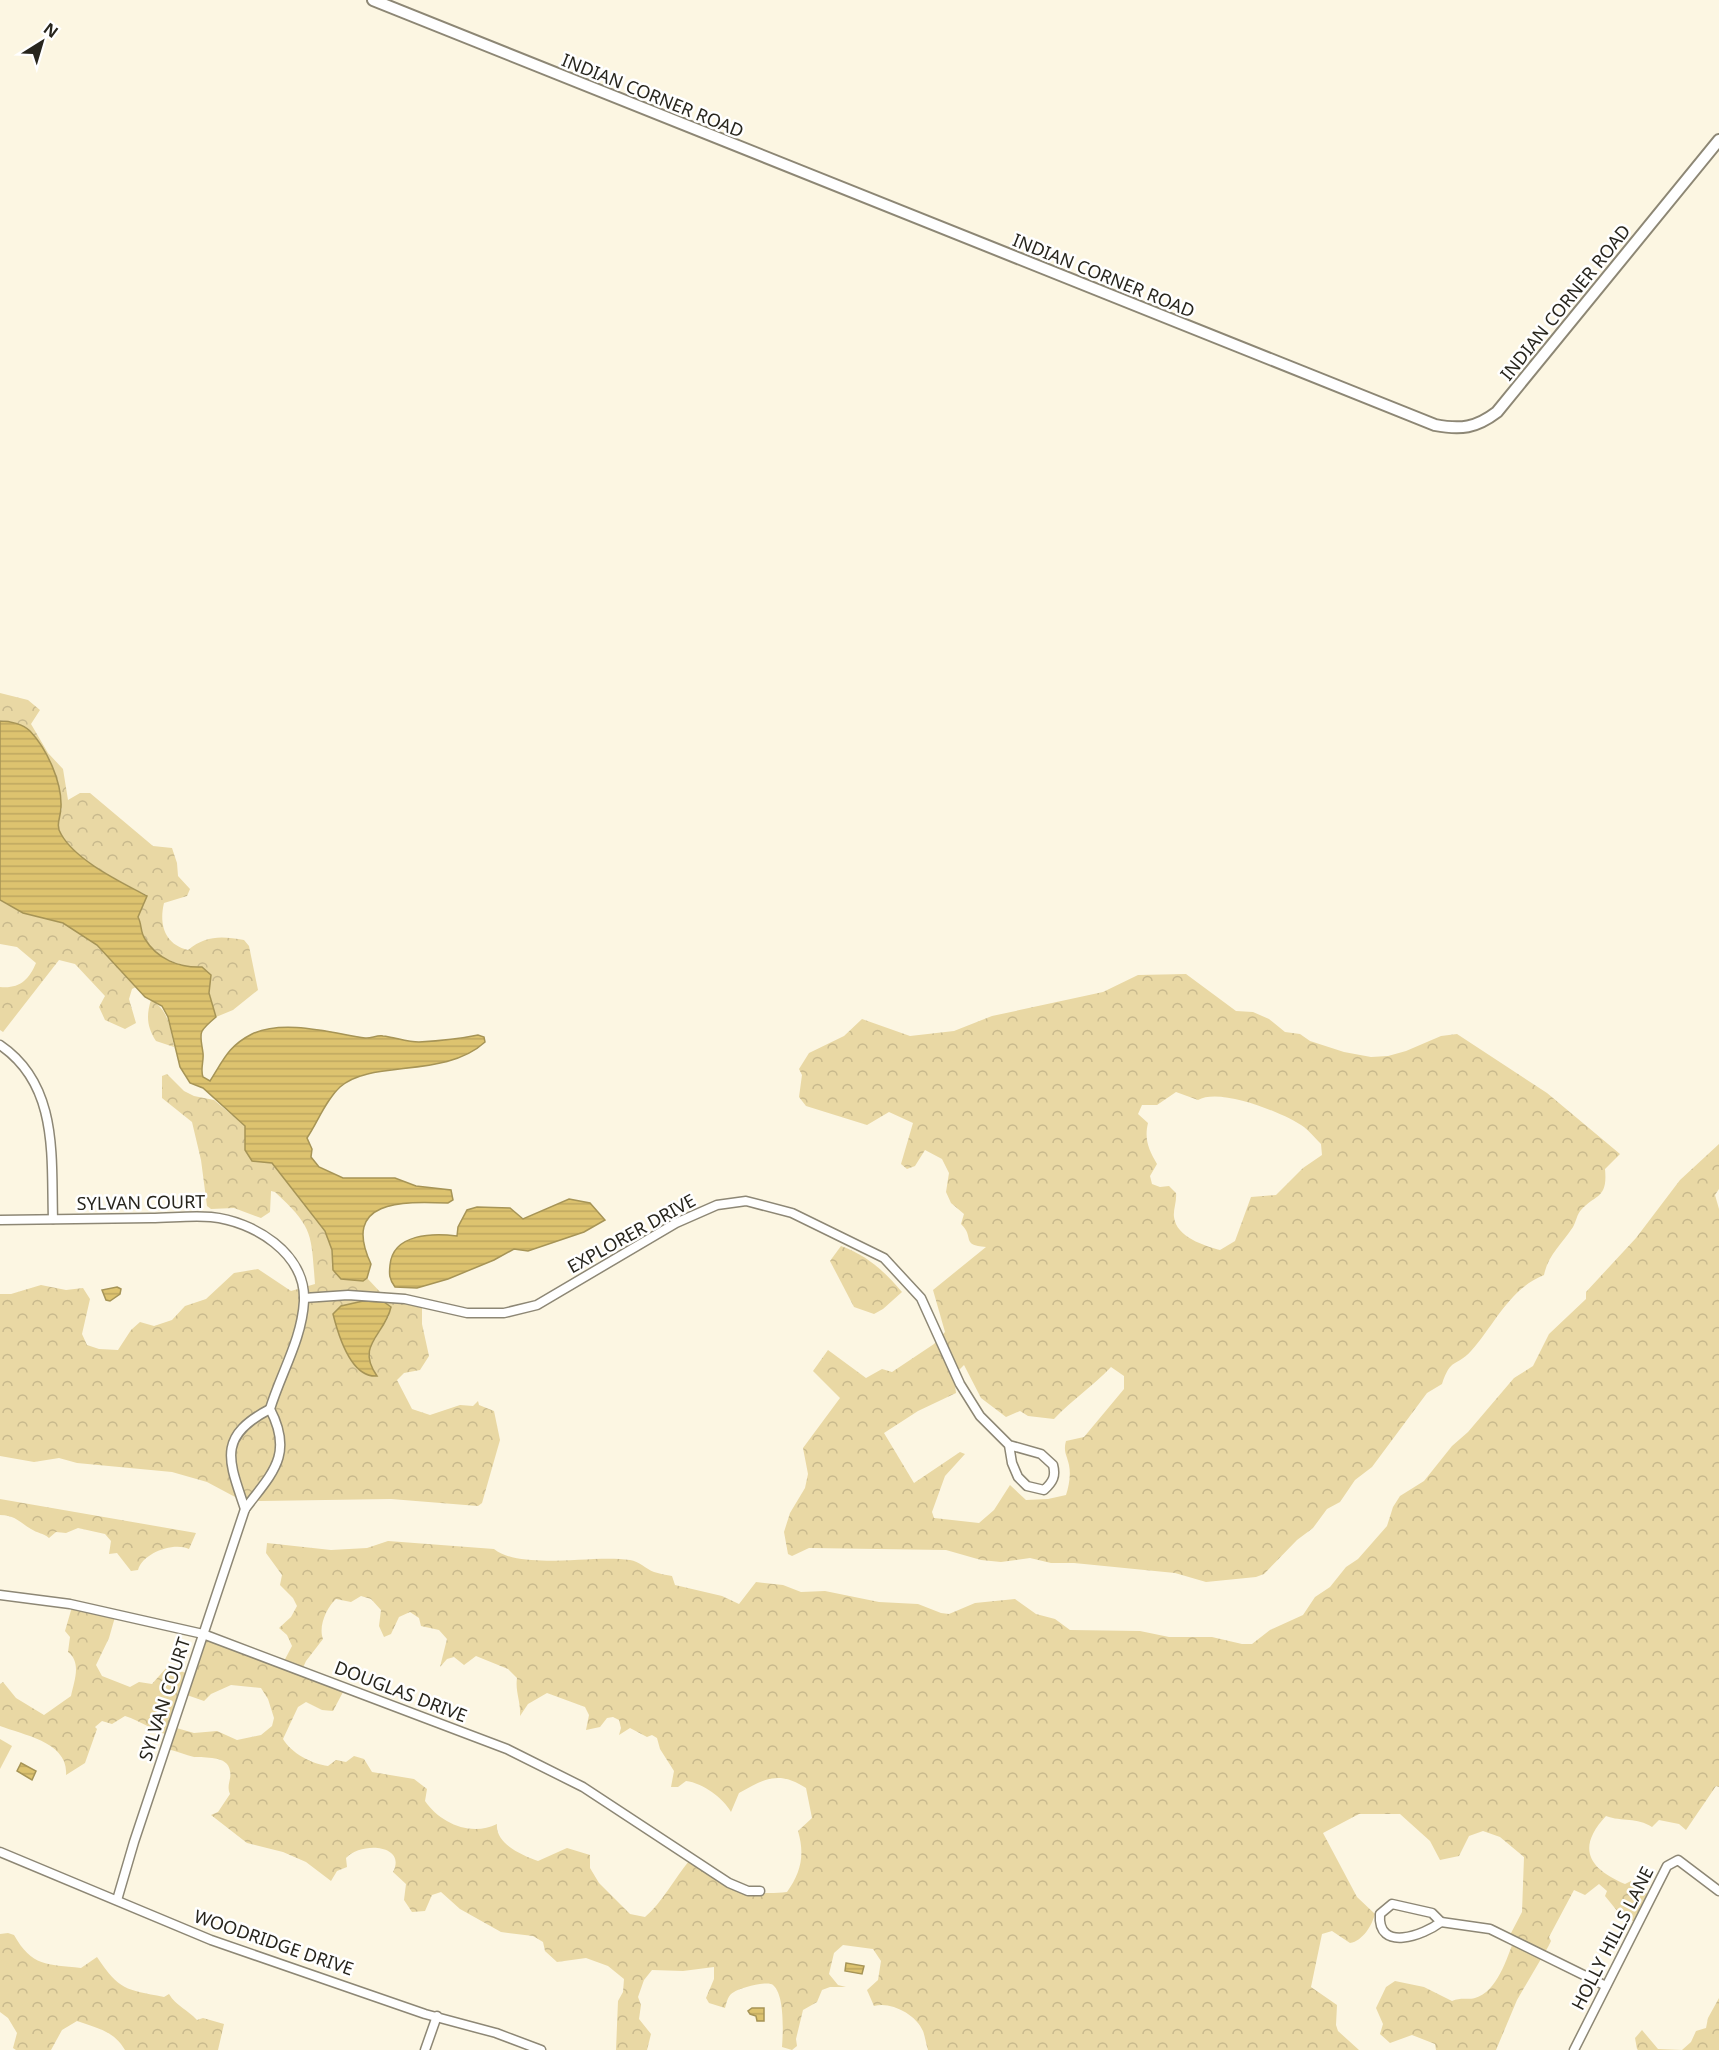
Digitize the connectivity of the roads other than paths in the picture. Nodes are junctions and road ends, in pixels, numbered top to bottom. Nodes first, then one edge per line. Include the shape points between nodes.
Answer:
1 (373, 0) edge
2 (1719, 140) edge
3 (0, 1045) edge
4 (0, 1220) edge
5 (53, 1220) junction
6 (304, 1298) junction
7 (270, 1409) junction
8 (1009, 1446) junction
9 (245, 1509) junction
10 (0, 1596) edge
11 (203, 1634) junction
12 (0, 1852) edge
13 (760, 1891) dead end
14 (1719, 1891) edge
15 (117, 1900) junction
16 (1441, 1922) junction
17 (1606, 1986) junction
18 (437, 2016) junction
19 (425, 2050) edge
20 (541, 2050) edge
21 (1574, 2050) edge

1 - 2 street, INDIAN CORNER ROAD via 1435,425 1454,428 1481,424 1497,412
3 - 5 street via 30,1075 44,1101 51,1129
4 - 5 street, SYLVAN COURT
5 - 6 street, SYLVAN COURT via 211,1216 251,1227 291,1259
6 - 7 street, SYLVAN COURT via 297,1341
6 - 8 street, EXPLORER DRIVE via 382,1297 467,1313 504,1313 537,1305 686,1219 717,1205 746,1201 792,1213 884,1258 921,1298 960,1384 980,1416
7 - 9 street, SYLVAN COURT via 282,1442 280,1454 274,1472
7 - 9 street via 234,1438 230,1453
8 - 8 street, EXPLORER DRIVE via 1018,1477 1028,1486 1044,1490 1050,1485 1055,1472 1053,1465 1041,1454
9 - 11 street, SYLVAN COURT
10 - 11 street, DOUGLAS DRIVE via 70,1604
11 - 13 street, DOUGLAS DRIVE via 507,1749 583,1787 729,1883 748,1892
11 - 15 street, SYLVAN COURT
12 - 15 street, WOODRIDGE DRIVE
14 - 17 street, HOLLY HILLS LANE via 1687,1864 1674,1860 1658,1881
15 - 18 street, WOODRIDGE DRIVE via 211,1940
16 - 16 street via 1430,1931 1401,1939 1383,1932 1379,1923 1380,1914 1392,1904 1432,1913
16 - 17 street via 1490,1929
17 - 21 street, HOLLY HILLS LANE
18 - 19 street
18 - 20 street, WOODRIDGE DRIVE

